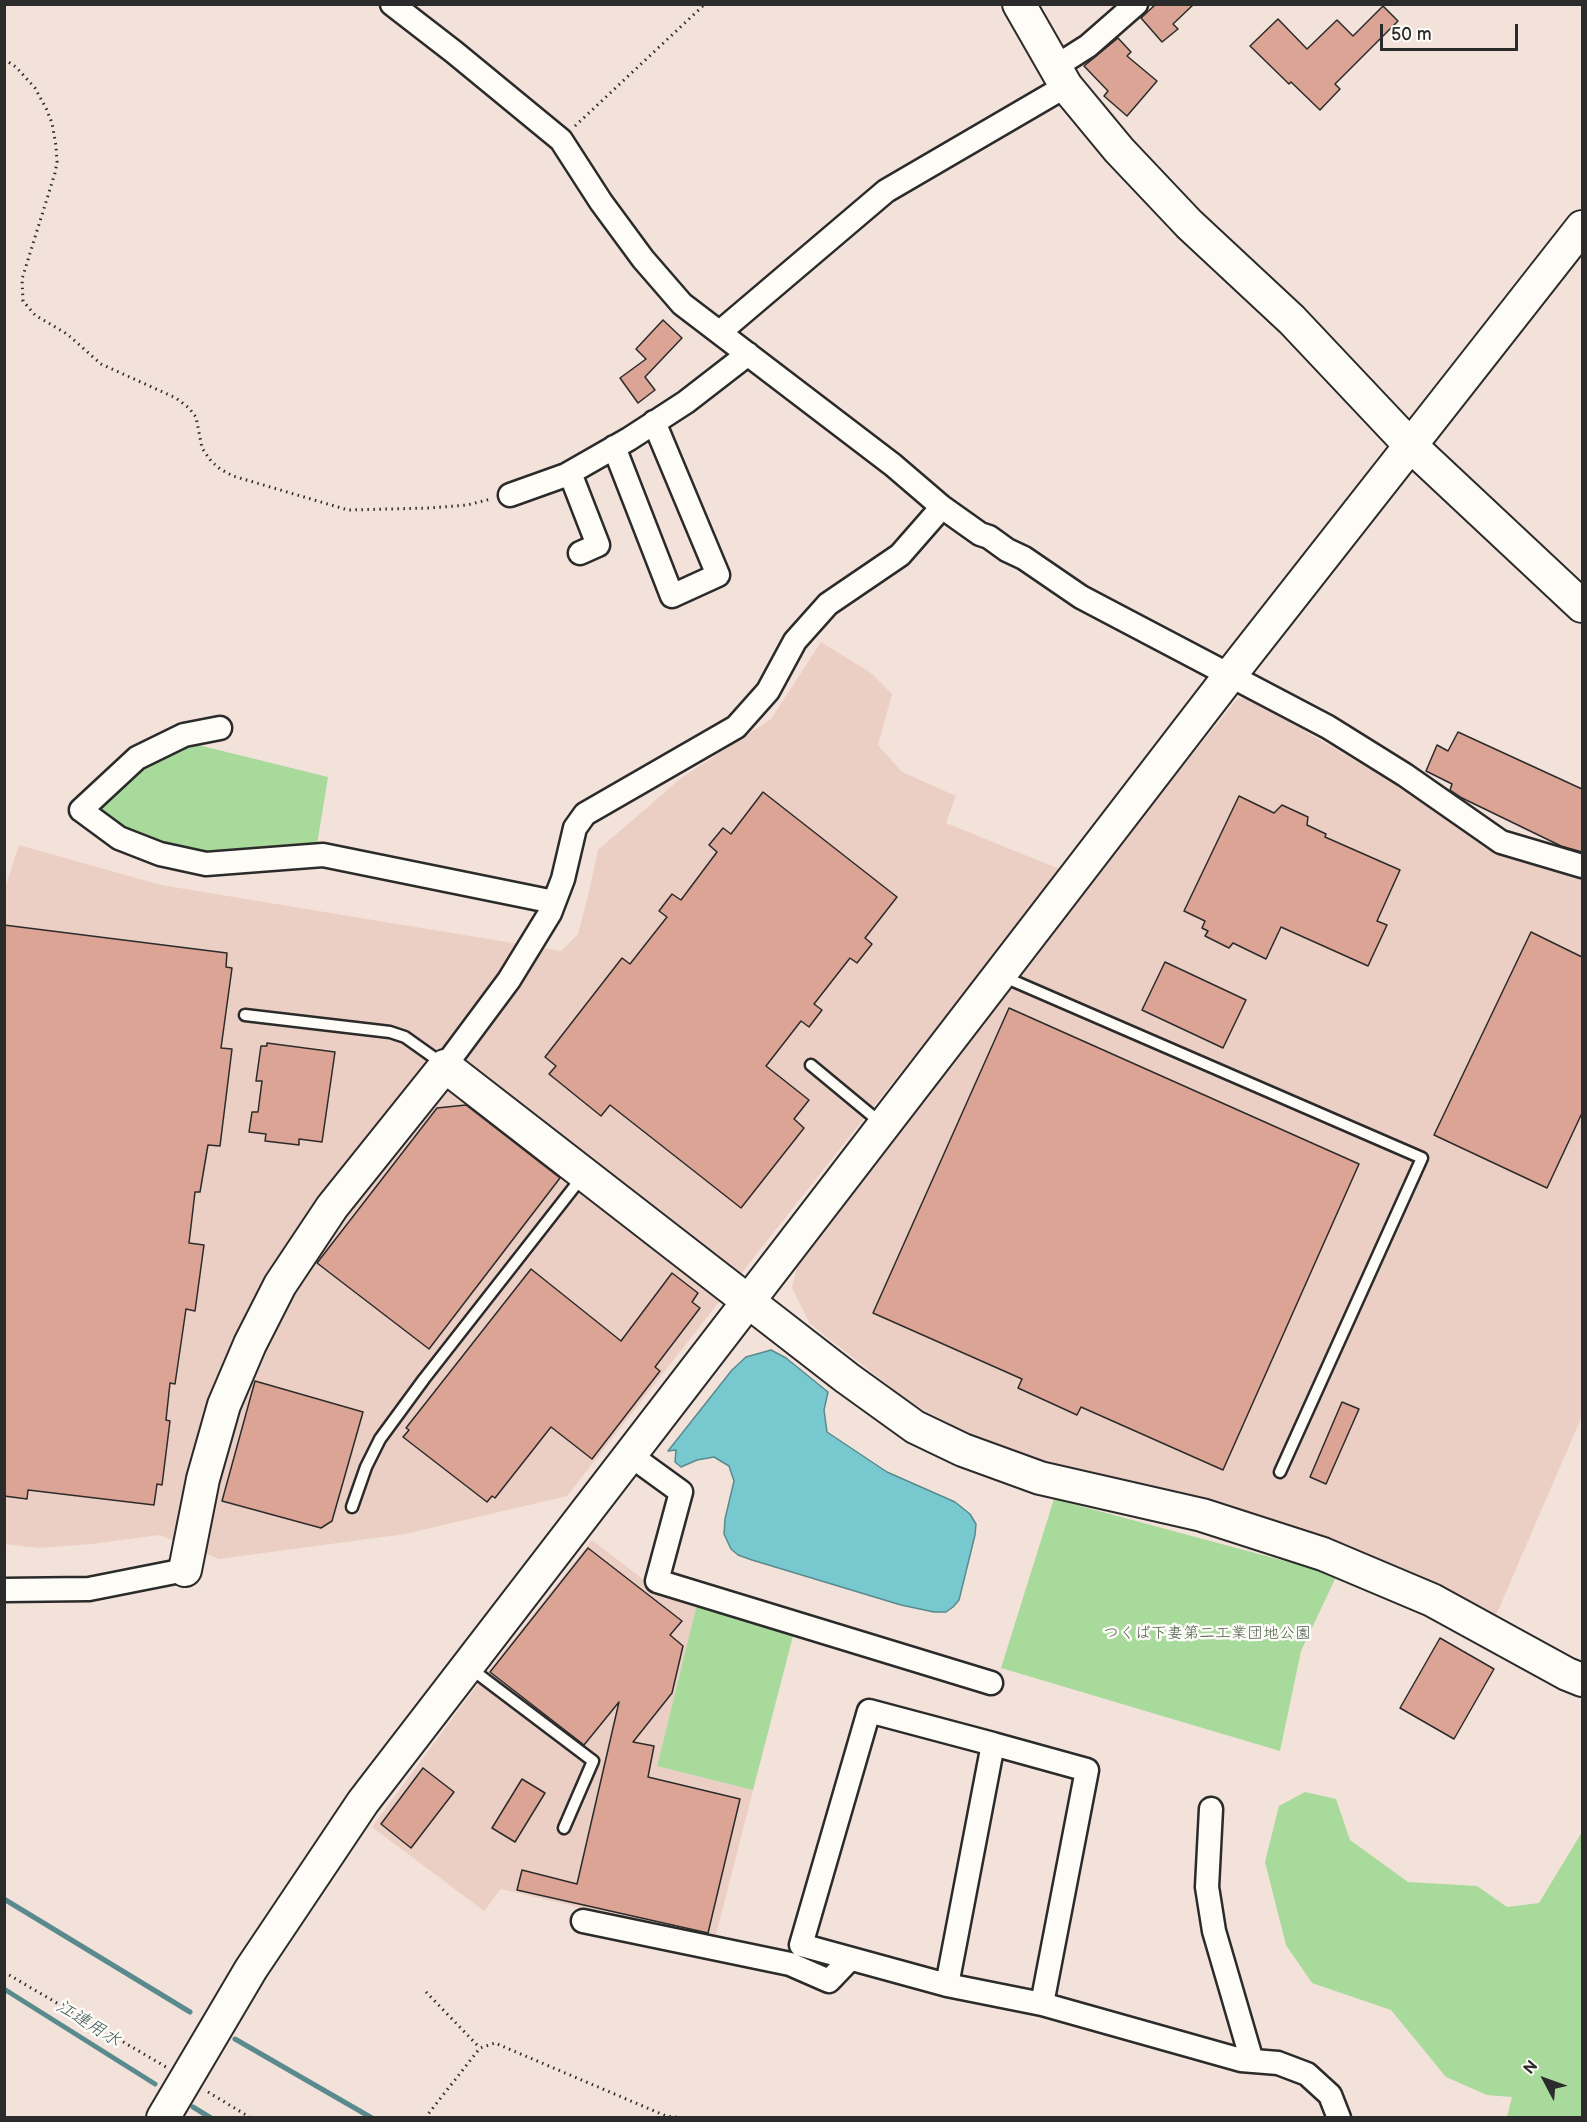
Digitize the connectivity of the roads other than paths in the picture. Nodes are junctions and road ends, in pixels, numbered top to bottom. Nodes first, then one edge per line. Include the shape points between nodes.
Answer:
1 (393, 4) edge
2 (1019, 4) edge
3 (1136, 4) edge
4 (1061, 77) junction
5 (1582, 226) edge
6 (720, 332) junction
7 (748, 354) junction
8 (654, 422) junction
9 (1409, 444) junction
10 (614, 447) junction
11 (570, 472) junction
12 (510, 495) road end
13 (942, 507) junction
14 (580, 553) dead end
15 (1582, 606) edge
16 (1230, 674) junction
17 (220, 728) dead end
18 (1582, 866) edge
19 (554, 902) junction
20 (999, 975) junction
21 (245, 1015) dead end
22 (811, 1065) dead end
23 (445, 1066) junction
24 (884, 1125) junction
25 (584, 1174) junction
26 (748, 1302) junction
27 (630, 1455) junction
28 (1280, 1472) dead end
29 (352, 1507) dead end
30 (185, 1570) joint
31 (4, 1590) edge
32 (467, 1666) junction
33 (1582, 1680) edge
34 (991, 1683) dead end
35 (993, 1744) junction
36 (1211, 1809) dead end
37 (564, 1828) dead end
38 (583, 1921) dead end
39 (850, 1959) junction
40 (947, 1985) junction
41 (1042, 2004) junction
42 (1252, 2061) junction
43 (164, 2118) edge
44 (1339, 2118) edge

1 - 6 street via 561,140 643,259 682,304
2 - 4 street
3 - 4 street via 1088,46
4 - 6 street via 886,191
4 - 9 street via 1119,150 1189,224 1292,320
5 - 9 street
6 - 7 street
7 - 8 street
7 - 13 street
8 - 10 street
8 - 10 street via 718,575 672,596
9 - 15 street
9 - 16 street
10 - 11 street
11 - 12 street
11 - 14 street via 598,545
13 - 16 street via 1081,597
13 - 19 street via 900,555 828,604 795,641 768,691 736,727 585,814 575,828
16 - 18 street via 1406,775 1501,842
16 - 20 street
17 - 19 street via 184,735 137,758 81,810 119,838 160,854 206,864 323,855
19 - 23 street via 508,980
20 - 24 street
20 - 28 lane via 1422,1158
21 - 23 lane via 390,1032 405,1037
22 - 24 lane
23 - 25 street
23 - 30 street via 332,1207 280,1286 250,1344 224,1405 203,1479
24 - 26 street
25 - 26 street
25 - 29 lane via 380,1439
26 - 27 street
26 - 33 street via 915,1426 963,1450 1040,1478 1202,1515 1323,1554 1432,1600
27 - 32 street
27 - 34 street via 681,1492 657,1581
30 - 31 street via 89,1589
32 - 37 lane via 593,1761
32 - 43 street via 363,1802 251,1969
35 - 39 street via 869,1711 801,1945
35 - 40 street
35 - 41 street via 1088,1770
36 - 42 street via 1207,1887 1214,1931
38 - 39 street via 790,1964 829,1981
39 - 40 street
40 - 41 street
41 - 42 street
42 - 44 street via 1278,2063 1307,2074 1330,2095

